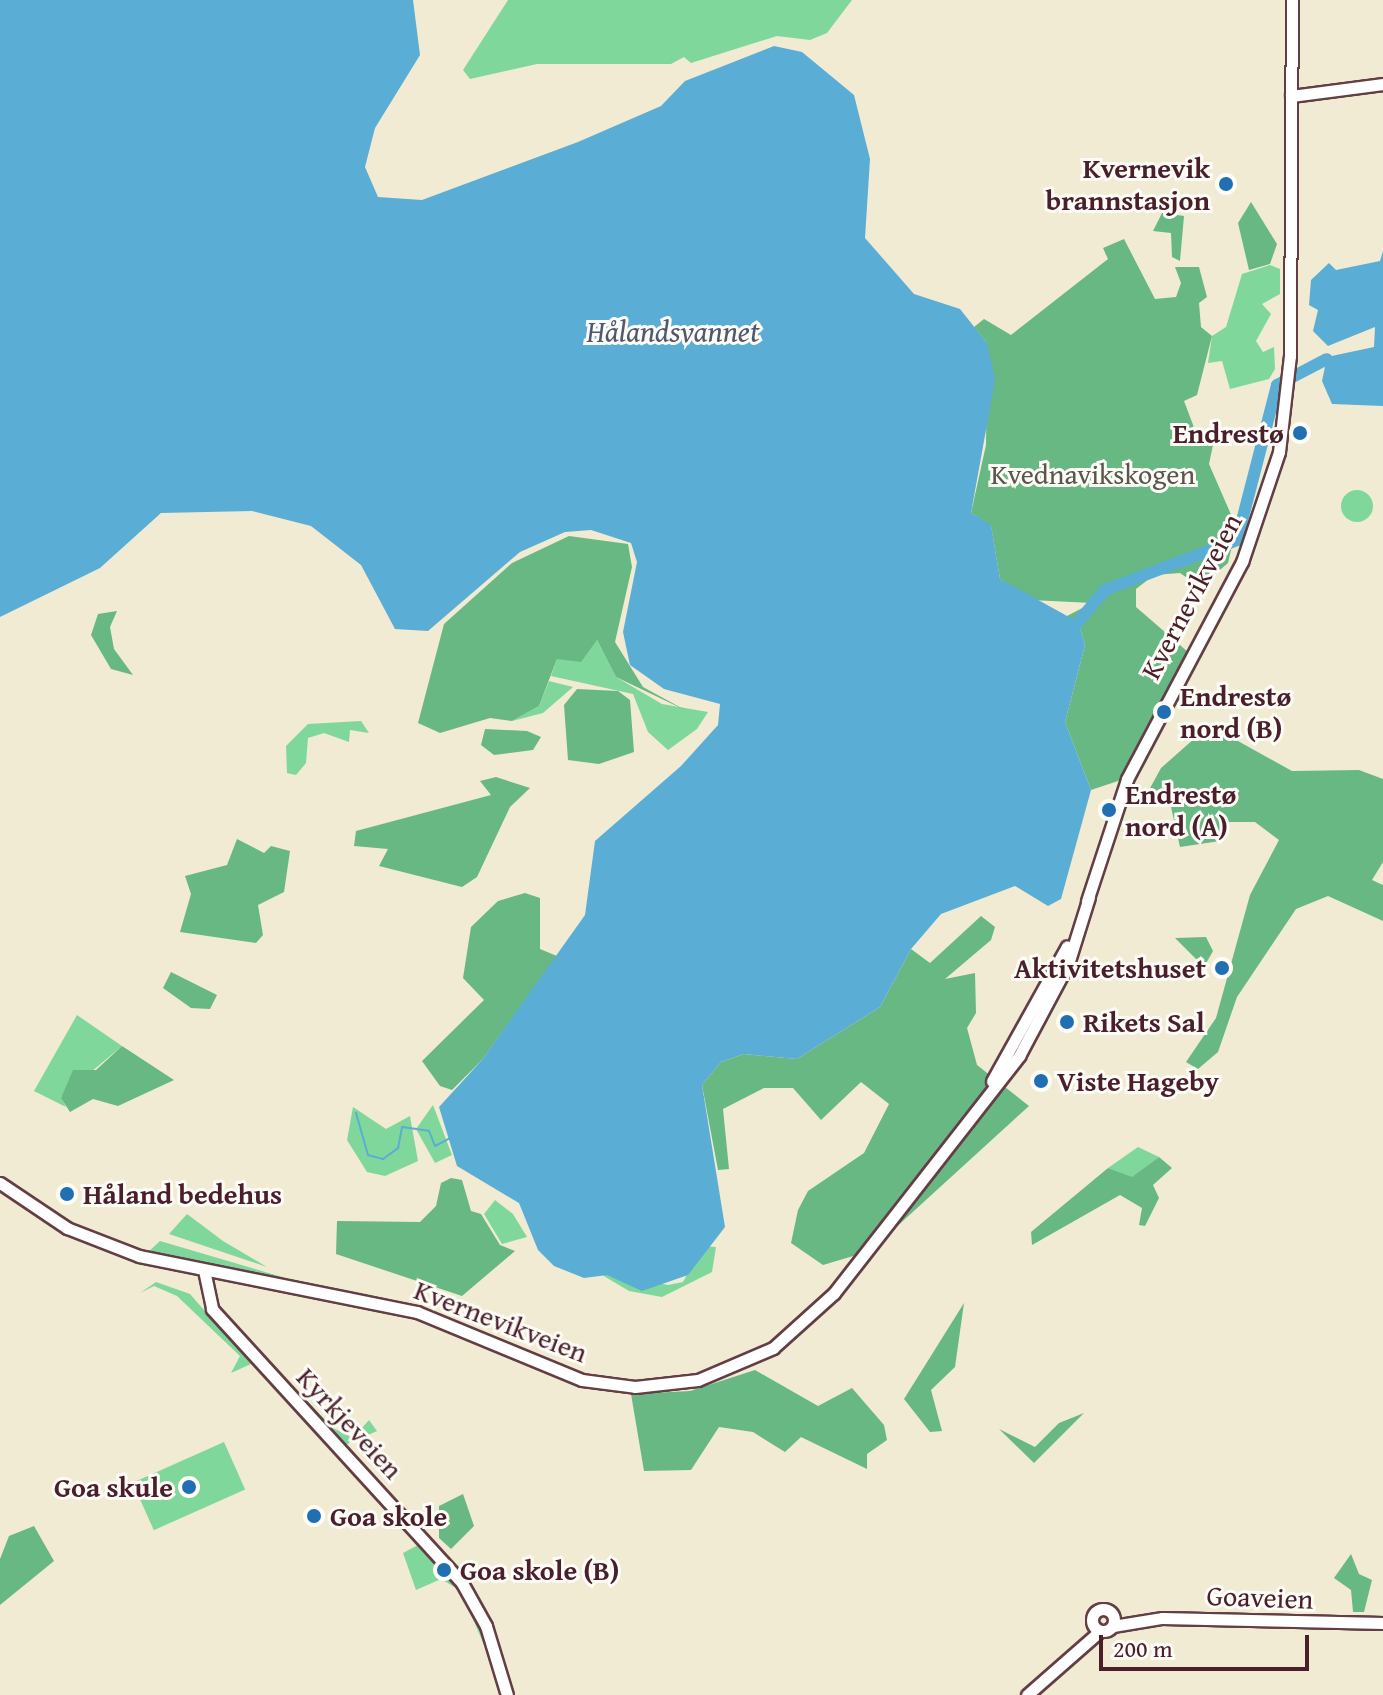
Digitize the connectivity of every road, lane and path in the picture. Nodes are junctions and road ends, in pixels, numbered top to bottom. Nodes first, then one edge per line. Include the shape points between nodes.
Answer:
1 (1292, 0) edge
2 (1383, 84) edge
3 (1291, 96) junction
4 (0, 1183) edge
5 (204, 1270) junction
6 (1091, 1619) junction
7 (1113, 1620) junction
8 (1383, 1623) edge
9 (1100, 1631) junction
10 (1074, 1649) junction
11 (507, 1695) edge
12 (1027, 1695) edge

1 - 3 main road, Kvernevikveien
2 - 3 main road
3 - 5 main road, Kvernevikveien via 1286,409 1267,497 1222,600 1151,724 1041,1018 952,1141 803,1324 745,1364 682,1384 582,1380 417,1312
4 - 5 main road, Kvernevikveien via 101,1244
5 - 11 main road, Kyrkjeveien via 212,1309 462,1583 486,1626
6 - 7 main road via 1100,1608
6 - 9 main road
6 - 10 main road
7 - 8 main road, Goaveien
7 - 9 main road
9 - 10 main road
10 - 12 main road

